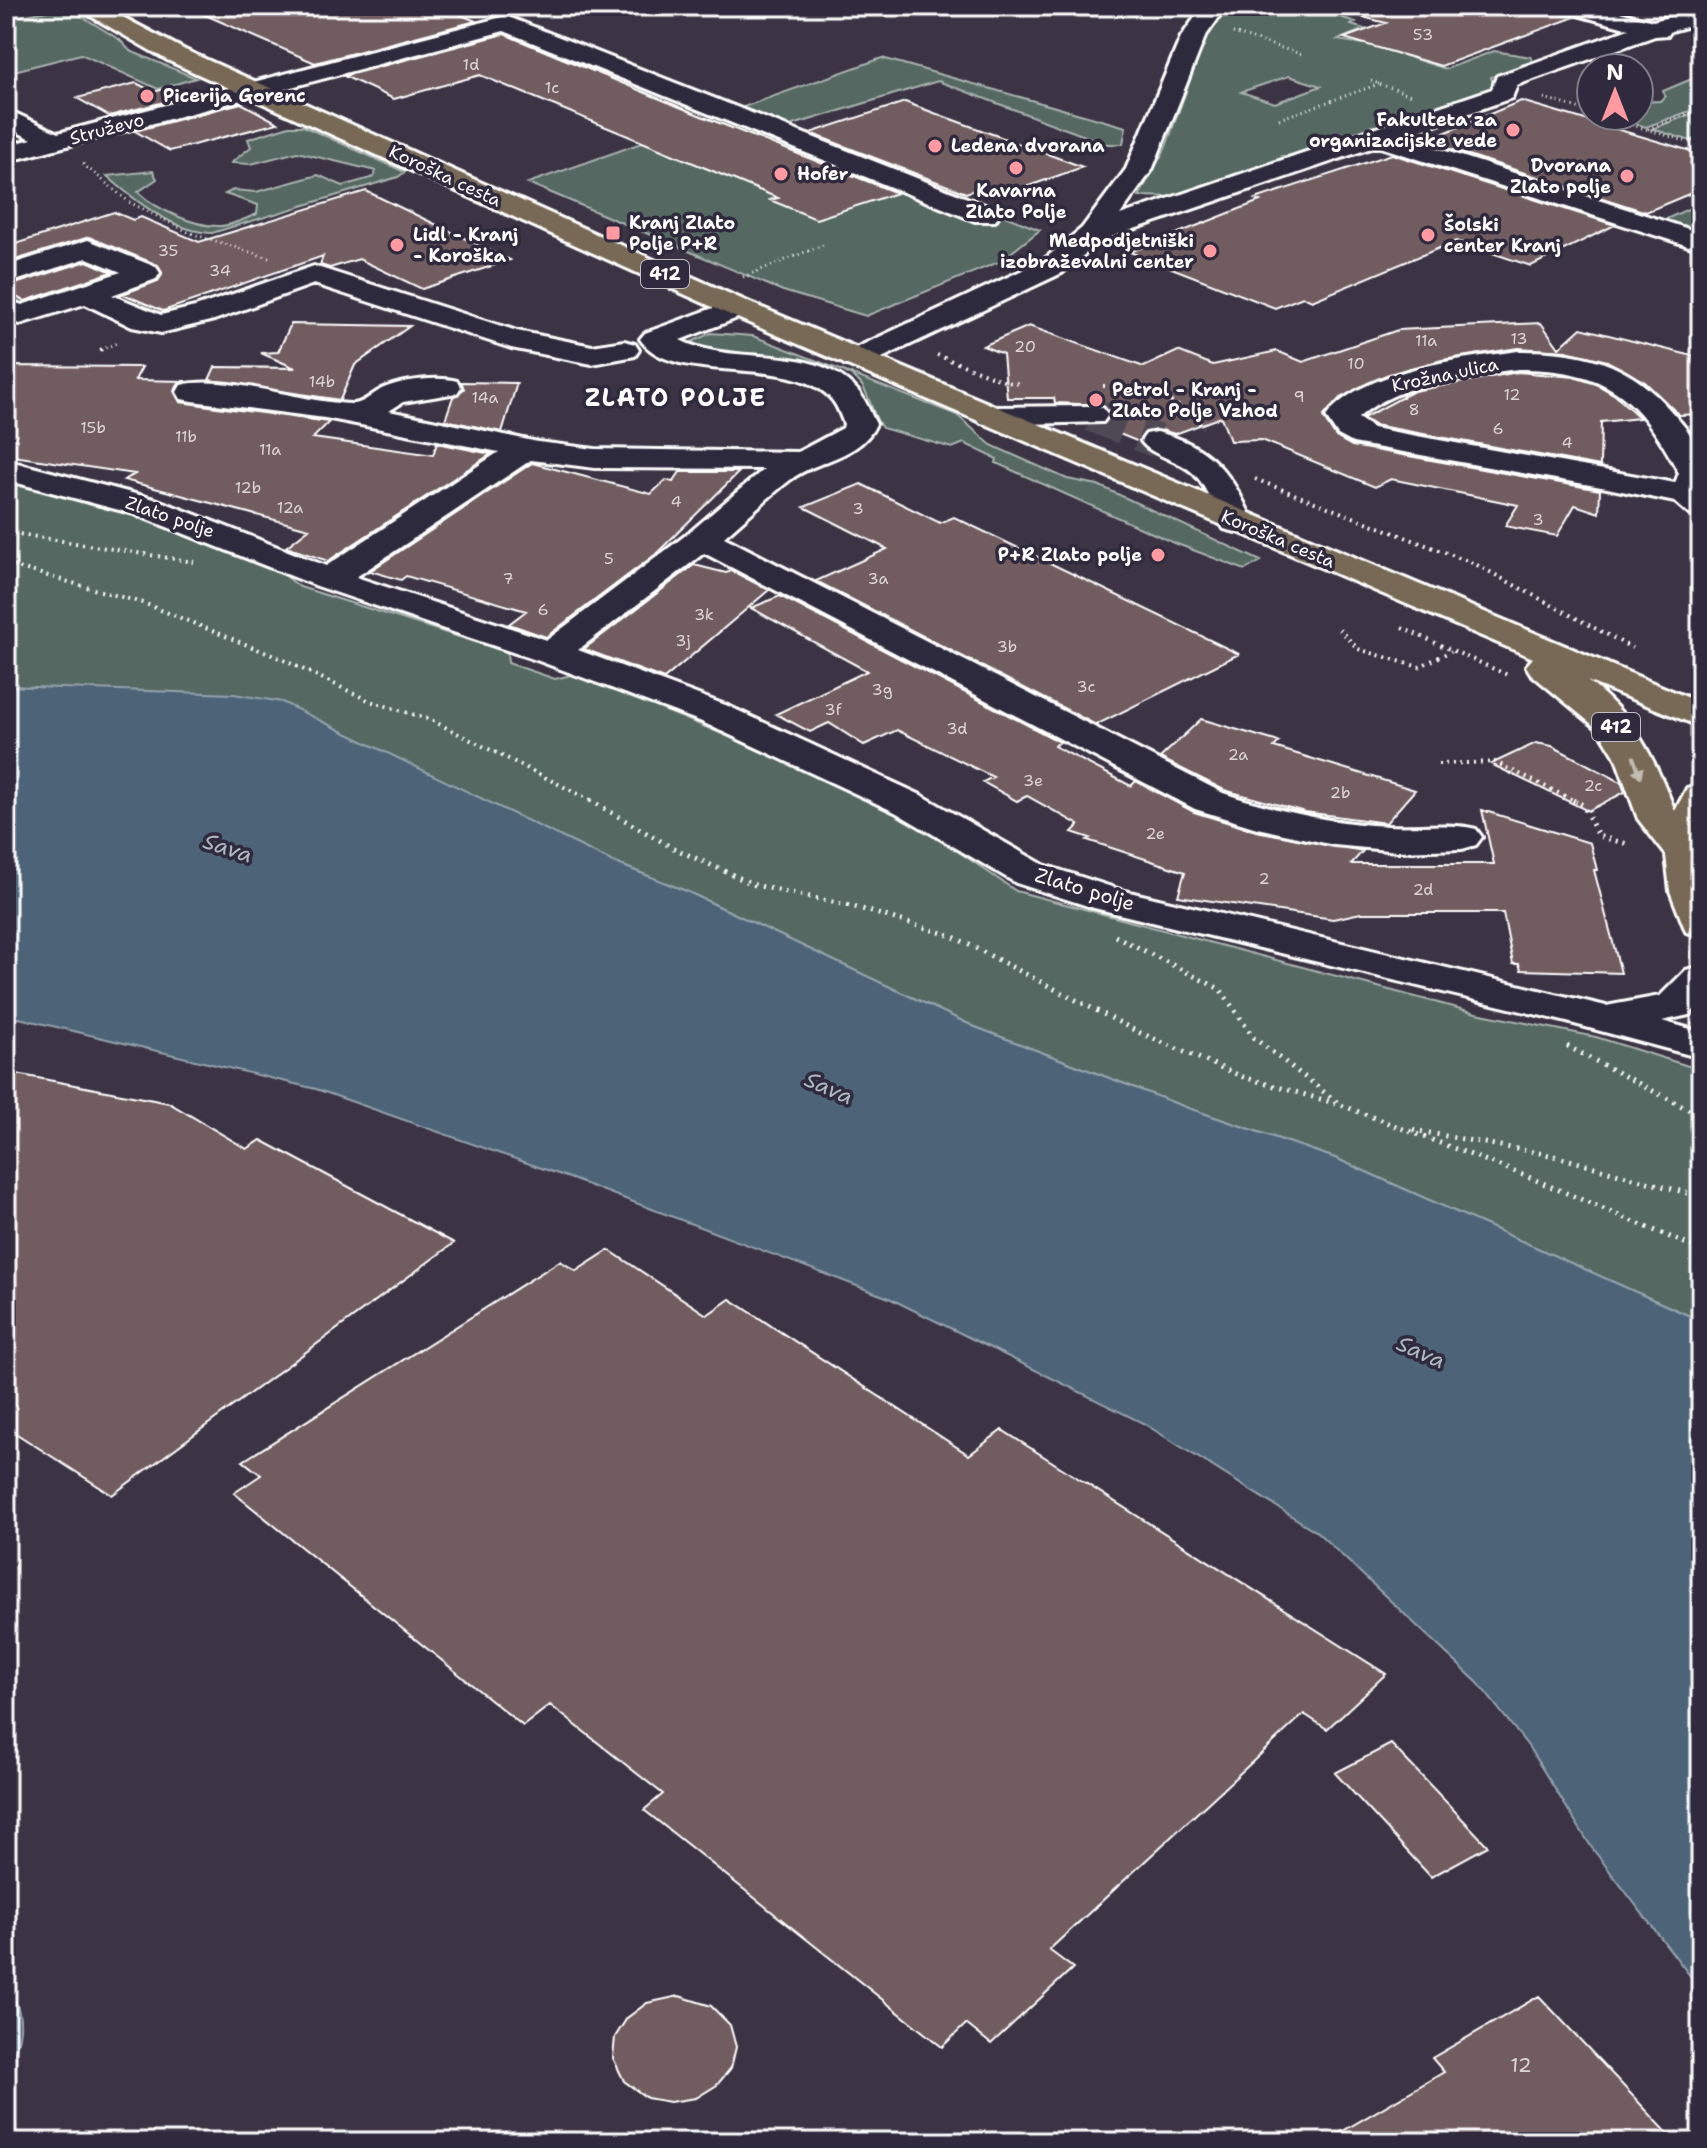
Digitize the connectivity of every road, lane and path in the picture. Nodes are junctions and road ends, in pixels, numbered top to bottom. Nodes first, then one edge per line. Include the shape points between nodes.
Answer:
1 (85, 6) edge
2 (464, 6) edge
3 (1571, 6) edge
4 (1209, 15) edge
5 (1701, 16) edge
6 (506, 23) junction
7 (1654, 28) junction
8 (1701, 43) edge
9 (1301, 54) dead end
10 (1379, 84) dead end
11 (253, 90) junction
12 (1701, 109) edge
13 (6, 117) edge
14 (1279, 119) dead end
15 (1655, 126) edge
16 (1655, 132) edge
17 (1378, 138) junction
18 (57, 142) junction
19 (1701, 146) edge
20 (6, 154) edge
21 (985, 215) dead end
22 (1092, 234) junction
23 (1701, 242) edge
24 (823, 245) dead end
25 (6, 275) edge
26 (314, 275) junction
27 (740, 293) junction
28 (87, 294) junction
29 (13, 312) edge
30 (899, 340) junction
31 (666, 349) junction
32 (624, 350) dead end
33 (856, 359) junction
34 (1028, 384) dead end
35 (580, 385) dead end
36 (446, 387) dead end
37 (192, 392) dead end
38 (1092, 401) joint
39 (361, 415) junction
40 (992, 416) junction
41 (257, 424) dead end
42 (1207, 431) dead end
43 (1157, 441) tunnel mouth
44 (523, 452) junction
45 (802, 462) junction
46 (6, 470) edge
47 (1249, 475) dead end
48 (1693, 501) edge
49 (1236, 522) junction
50 (6, 532) edge
51 (702, 539) junction
52 (197, 563) dead end
53 (6, 564) edge
54 (329, 579) junction
55 (1400, 627) dead end
56 (1339, 629) dead end
57 (1506, 634) junction
58 (1459, 647) dead end
59 (1634, 649) dead end
60 (1452, 650) junction
61 (552, 653) junction
62 (1518, 680) dead end
63 (1701, 716) edge
64 (1438, 764) dead end
65 (1701, 796) edge
66 (1462, 837) dead end
67 (1640, 847) dead end
68 (1685, 853) junction
69 (1701, 923) edge
70 (1110, 934) dead end
71 (1701, 979) edge
72 (1605, 1019) junction
73 (1557, 1040) dead end
74 (1701, 1045) edge
75 (1341, 1105) junction
76 (1701, 1116) edge
77 (1400, 1128) junction
78 (1701, 1197) edge
79 (1701, 1250) edge

1 - 11 main road, 412
2 - 6 street
3 - 7 street
4 - 9 path
4 - 22 street via 1188,50 1139,170
5 - 7 street
6 - 11 street, Struževo
6 - 21 street
7 - 8 street
7 - 17 street via 1506,81 1503,93
10 - 14 path
11 - 18 street, Struževo
11 - 27 main road, Koroška cesta / 412
12 - 15 path
13 - 18 street
16 - 19 path
17 - 22 street
17 - 23 street
18 - 20 street, Struževo
18 - 26 path via 129,202 190,233
22 - 30 street via 1052,267
24 - 27 path
25 - 28 street via 88,248 146,273
26 - 28 street via 161,324 142,321
26 - 32 street via 511,339 592,355
27 - 31 street via 655,339
27 - 33 main road, Koroška cesta / 412
28 - 29 street
30 - 33 street
30 - 34 path via 1006,382
31 - 35 street via 588,375
31 - 45 street via 696,358 799,369 833,382 846,393 860,424 846,439
33 - 40 main road, Koroška cesta / 412
36 - 39 street via 395,394
37 - 39 street
38 - 40 street
38 - 42 path via 1141,389 1177,401
39 - 44 street
40 - 49 main road, Koroška cesta / 412
41 - 44 street via 369,440
43 - 49 street via 1205,463 1221,482
44 - 45 street
44 - 54 street
45 - 51 street via 781,471
46 - 54 street, Zlato polje via 146,507
47 - 59 path via 1475,564
48 - 48 street, Krožna ulica via 1695,473 1662,413 1612,373 1583,365 1539,358 1451,371 1380,389 1342,417 1364,436
49 - 57 main road, Koroška cesta / 412
50 - 52 path
51 - 61 street
51 - 66 street via 1209,801 1252,816 1347,834
53 - 75 path via 146,604 370,701 431,720 587,798 671,847 755,885 952,936 1164,1043 1243,1077
54 - 61 street, Zlato polje
55 - 60 path
56 - 60 path via 1358,649 1419,667
57 - 63 main road, Koroška cesta / 412
57 -> 68 main road, 412 via 1614,724 1634,756 1658,819
58 - 60 path
60 - 62 path
61 - 72 street, Zlato polje via 715,714 909,804 1030,874 1108,899
64 - 67 path via 1495,762 1583,805 1591,830 1600,839
65 - 68 main road via 1690,817
68 - 69 main road via 1687,887
70 - 75 path via 1220,989 1254,1038
71 - 72 street, Zlato polje via 1674,1006
72 - 74 street, Zlato polje
73 - 76 path
75 - 77 path
77 - 78 path via 1555,1156
77 - 79 path

